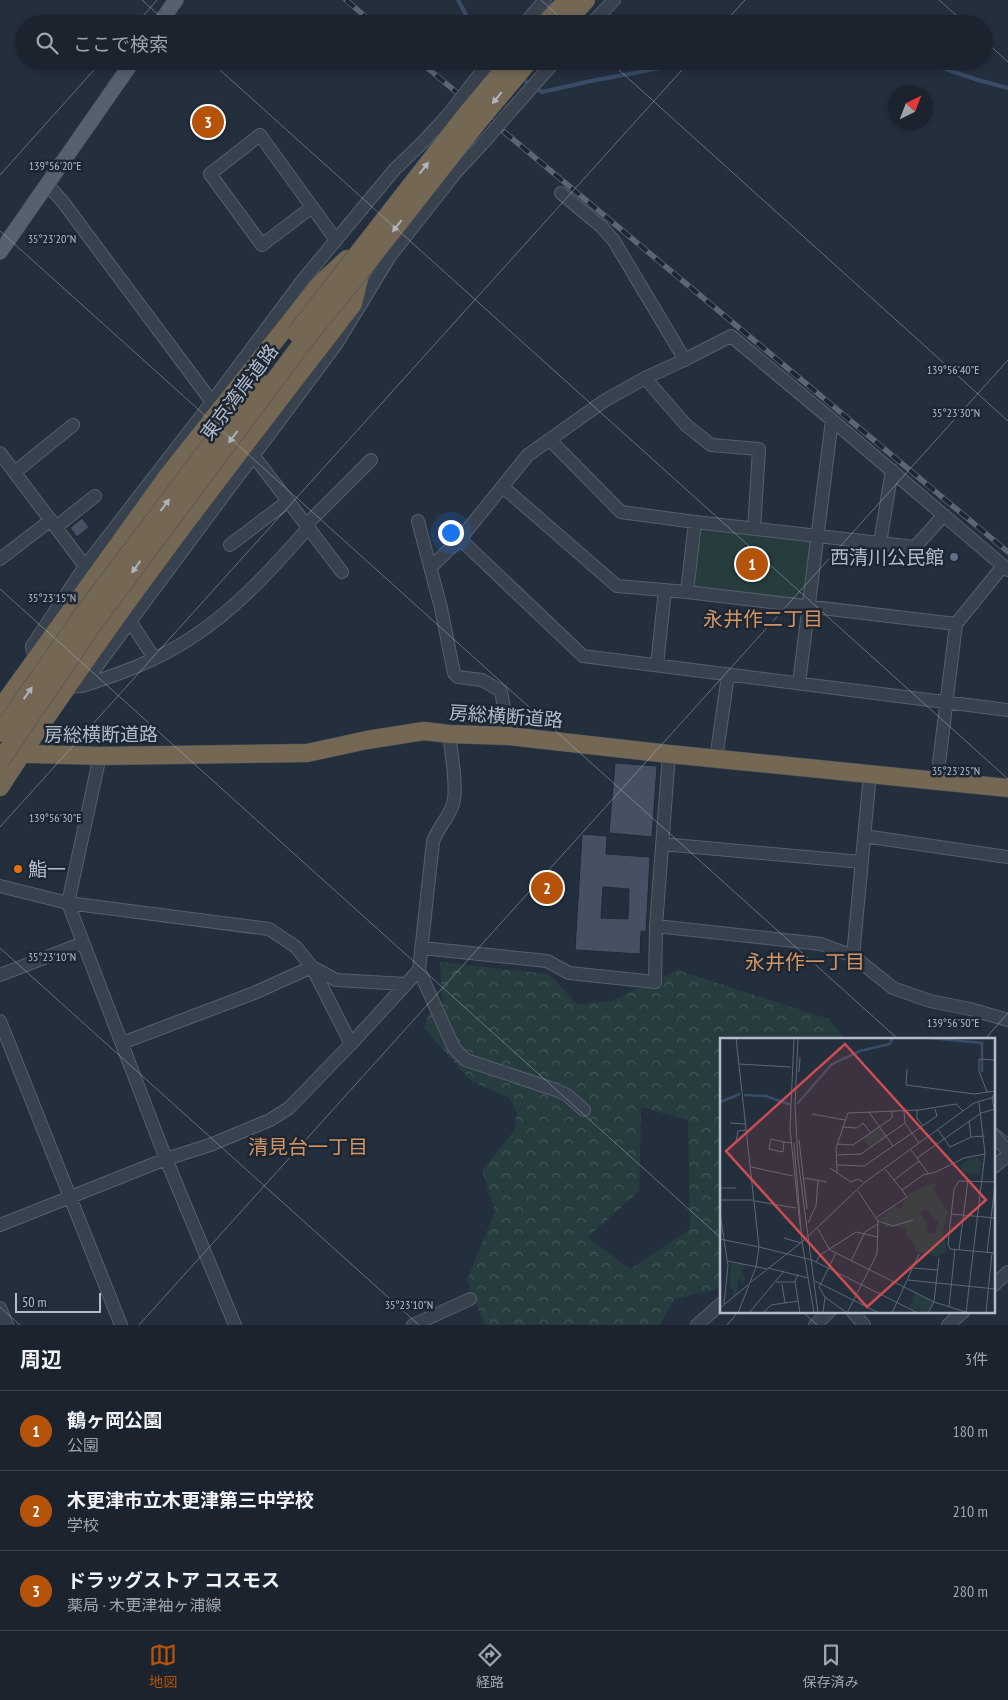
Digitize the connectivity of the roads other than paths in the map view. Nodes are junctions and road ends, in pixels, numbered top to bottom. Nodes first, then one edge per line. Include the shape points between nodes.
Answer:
1 (176, 0) edge
2 (545, 0) edge
3 (614, 0) edge
4 (571, 8) edge
5 (165, 15) edge
6 (532, 15) edge
7 (559, 15) edge
8 (600, 15) edge
9 (127, 70) edge
10 (483, 70) edge
11 (503, 70) edge
12 (522, 70) edge
13 (547, 70) edge
14 (47, 184) junction
15 (560, 192) dead end
16 (312, 206) junction
17 (336, 240) junction
18 (366, 241) junction
19 (0, 252) edge
20 (361, 271) junction
21 (685, 360) junction
22 (645, 378) junction
23 (212, 402) junction
24 (832, 420) junction
25 (73, 425) dead end
26 (550, 440) junction
27 (0, 453) edge
28 (253, 455) junction
29 (371, 460) dead end
30 (892, 470) junction
31 (15, 472) junction
32 (503, 487) junction
33 (95, 496) dead end
34 (288, 501) junction
35 (944, 515) junction
36 (418, 521) dead end
37 (695, 522) junction
38 (53, 523) junction
39 (307, 526) junction
40 (754, 529) junction
41 (818, 536) junction
42 (460, 539) junction
43 (880, 543) junction
44 (230, 545) dead end
45 (0, 559) edge
46 (85, 566) junction
47 (431, 567) junction
48 (1005, 568) edge
49 (342, 572) dead end
50 (665, 590) junction
51 (687, 592) junction
52 (809, 606) junction
53 (130, 621) junction
54 (956, 624) junction
55 (154, 658) junction
56 (35, 660) junction
57 (656, 665) junction
58 (728, 675) junction
59 (799, 683) junction
60 (76, 686) junction
61 (947, 702) junction
62 (0, 709) edge
63 (1008, 710) edge
64 (0, 733) edge
65 (449, 734) junction
66 (509, 736) junction
67 (0, 753) edge
68 (669, 754) junction
69 (21, 755) junction
70 (100, 756) junction
71 (716, 759) junction
72 (0, 761) edge
73 (870, 774) junction
74 (937, 780) junction
75 (0, 788) edge
76 (1008, 788) edge
77 (864, 836) junction
78 (662, 844) junction
79 (1008, 857) edge
80 (862, 862) junction
81 (0, 886) edge
82 (68, 903) junction
83 (656, 926) junction
84 (83, 943) junction
85 (422, 948) junction
86 (853, 956) junction
87 (312, 967) junction
88 (419, 970) junction
89 (0, 975) edge
90 (406, 984) junction
91 (0, 1020) edge
92 (1008, 1020) edge
93 (122, 1043) junction
94 (351, 1044) junction
95 (584, 1110) dead end
96 (996, 1138) edge
97 (1008, 1151) edge
98 (1008, 1155) edge
99 (166, 1159) junction
100 (996, 1165) edge
101 (70, 1198) junction
102 (0, 1225) edge
103 (1008, 1272) edge
104 (996, 1282) edge
105 (470, 1299) dead end
106 (720, 1305) edge
107 (0, 1308) edge
108 (829, 1312) edge
109 (853, 1312) edge
110 (963, 1312) edge
111 (7, 1325) edge
112 (121, 1325) edge
113 (234, 1325) edge
114 (413, 1325) edge
115 (697, 1325) edge
116 (814, 1325) edge
117 (864, 1325) edge
118 (948, 1325) edge

1 - 5 main road
2 - 6 street
3 - 8 street
4 - 7 highway
9 - 14 main road
10 - 17 street, bridge via 449,114 395,168
18 -> 11 highway, 東京湾岸道路, bridge
12 -> 20 highway, 東京湾岸道路, bridge
13 - 28 street, bridge via 457,172 390,256 337,343
14 - 19 main road
14 - 23 street
15 - 21 street via 614,241
16 - 16 street via 260,135 210,174 262,245
16 - 17 street
17 - 23 street
18 - 56 highway via 320,284 168,474
64 -> 18 highway, 東京湾岸道路, bridge via 174,492
20 - 60 highway via 352,304 201,502
20 -> 72 highway, 東京湾岸道路, bridge via 301,345 106,608
21 - 22 street
21 - 24 street via 731,336
22 - 26 street via 604,401
22 - 40 street via 686,425 710,445 759,449
23 - 46 street
24 - 30 street
24 - 41 street
25 - 31 street
26 - 32 street via 528,455
26 - 37 street via 621,512
27 - 31 street
28 - 34 street
28 - 53 street
29 - 39 street
30 - 35 street
30 - 43 street
31 - 38 street
32 - 42 street
32 - 50 street via 617,586
33 - 38 street
34 - 39 street
34 - 44 street
35 - 43 street via 916,548
35 - 48 street
36 - 47 street
37 - 40 street
37 - 51 street
38 - 45 street
38 - 46 street
39 - 49 street
39 - 55 street via 236,603 191,638
40 - 41 street
41 - 43 street
41 - 52 street
42 - 47 street
42 - 57 street via 583,656
46 - 56 street via 32,646
47 - 66 street via 454,673 458,677 482,680 501,691
48 - 54 street
50 - 51 street
50 - 57 street
51 - 52 street
52 - 54 street
52 - 59 street
53 - 55 street
53 - 60 street
54 - 61 street
55 - 60 street via 121,674
56 - 62 highway
57 - 58 street
58 - 59 street
58 - 71 street
59 - 61 street
60 - 69 highway
61 - 63 street
61 - 74 street
65 - 66 highway, 房総横断道路
65 - 70 highway, 房総横断道路 via 424,731 307,753
65 - 85 street via 453,805 435,833
66 - 68 highway, 房総横断道路
67 - 69 highway, 房総横断道路
68 - 71 highway, 房総横断道路
68 - 78 street
69 - 70 highway, 房総横断道路
69 - 75 highway
70 - 82 street
71 - 73 highway, 房総横断道路
73 - 74 highway, 房総横断道路
73 - 77 street
74 - 76 highway, 房総横断道路
77 - 79 street
77 - 80 street
78 - 80 street
78 - 83 street
80 - 86 street
81 - 82 street
82 - 84 street
82 - 87 street via 269,929 296,947
83 - 85 street via 655,982 569,972 547,961
83 - 86 street via 822,944
84 - 89 street
84 - 93 street
85 - 88 street
86 - 92 street via 893,988 930,1001
87 - 90 street via 336,980
87 - 93 street via 254,993
87 - 94 street
88 - 90 street
88 - 95 street via 454,1048 466,1060 550,1087 567,1095
90 - 94 street
91 - 101 street
93 - 99 street
94 - 99 street via 288,1108 270,1120
96 - 97 street
98 - 100 street
99 - 101 street
99 - 113 street
101 - 102 street
101 - 112 street
103 - 104 street
105 - 114 street
106 - 115 street
107 - 111 street
108 - 116 street
109 - 117 street
110 - 118 street

